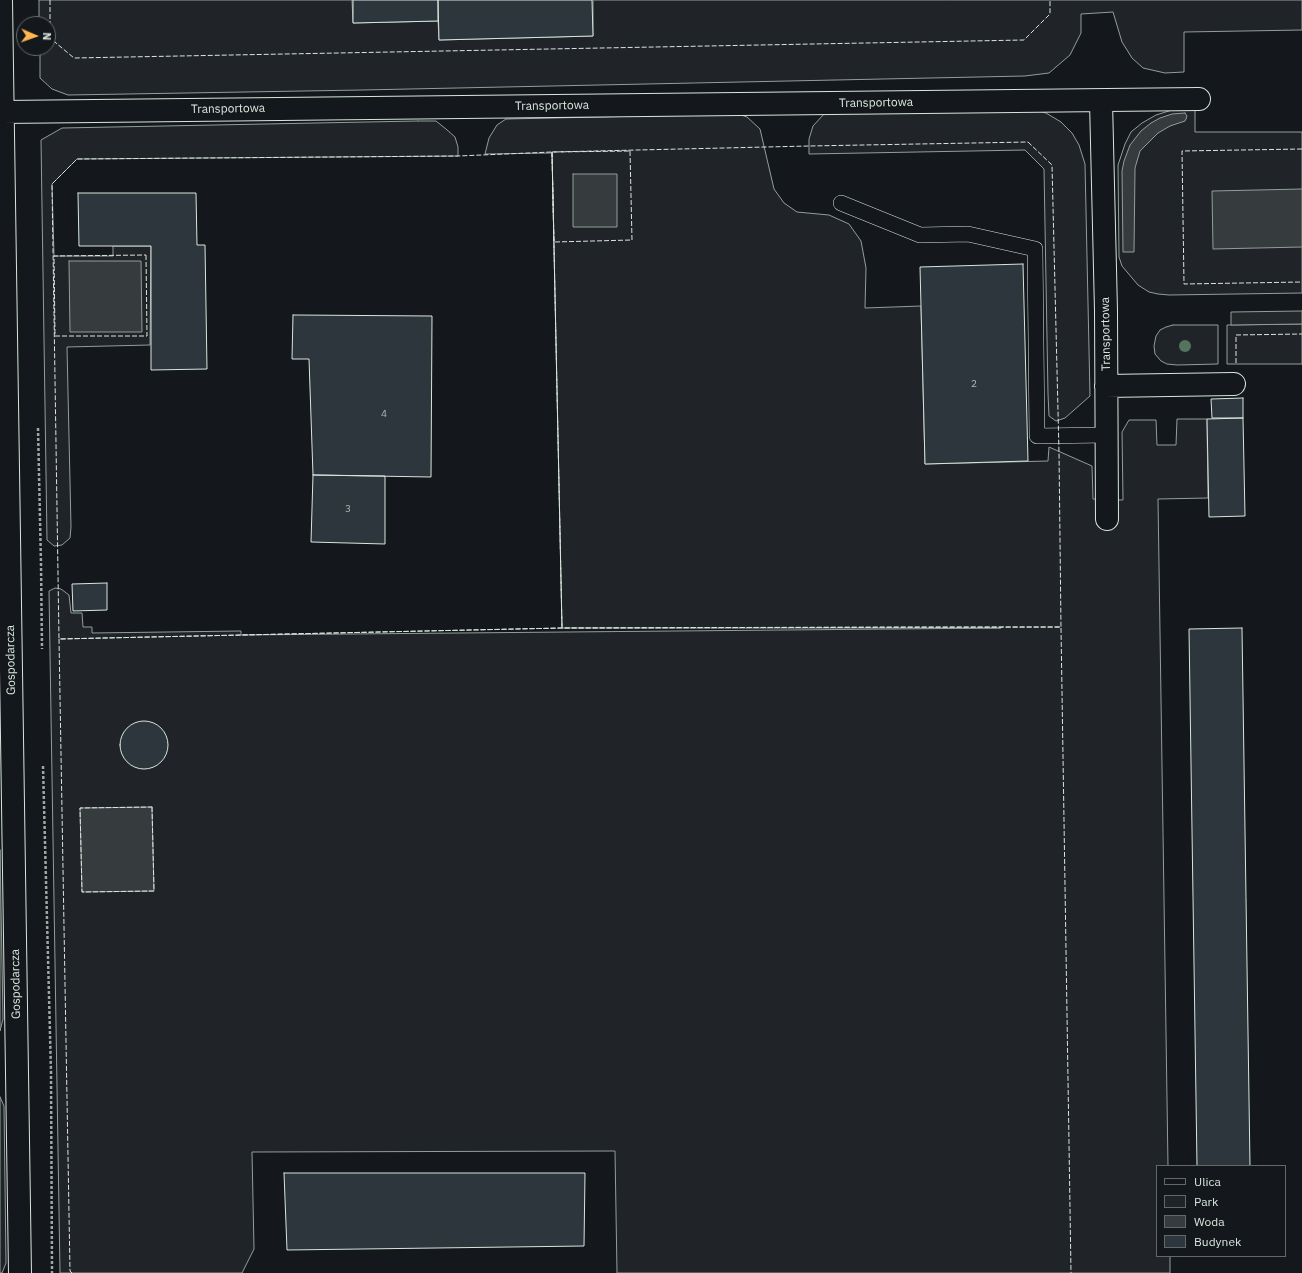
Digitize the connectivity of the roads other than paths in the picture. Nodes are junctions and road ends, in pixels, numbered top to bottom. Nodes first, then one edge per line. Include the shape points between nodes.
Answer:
1 (1, 0) edge
2 (1199, 99) dead end
3 (1101, 101) junction
4 (3, 112) junction
5 (841, 203) dead end
6 (1234, 384) dead end
7 (1106, 386) junction
8 (1107, 435) junction
9 (1107, 519) dead end
10 (20, 1273) edge

1 - 4 street, Gospodarcza
2 - 3 street, Transportowa
3 - 4 street, Transportowa
3 - 7 street, Transportowa
4 - 10 street, Gospodarcza
5 - 8 lane via 920,235 968,234 1035,249 1037,436
6 - 7 street
7 - 8 street, Transportowa
8 - 9 street, Transportowa

